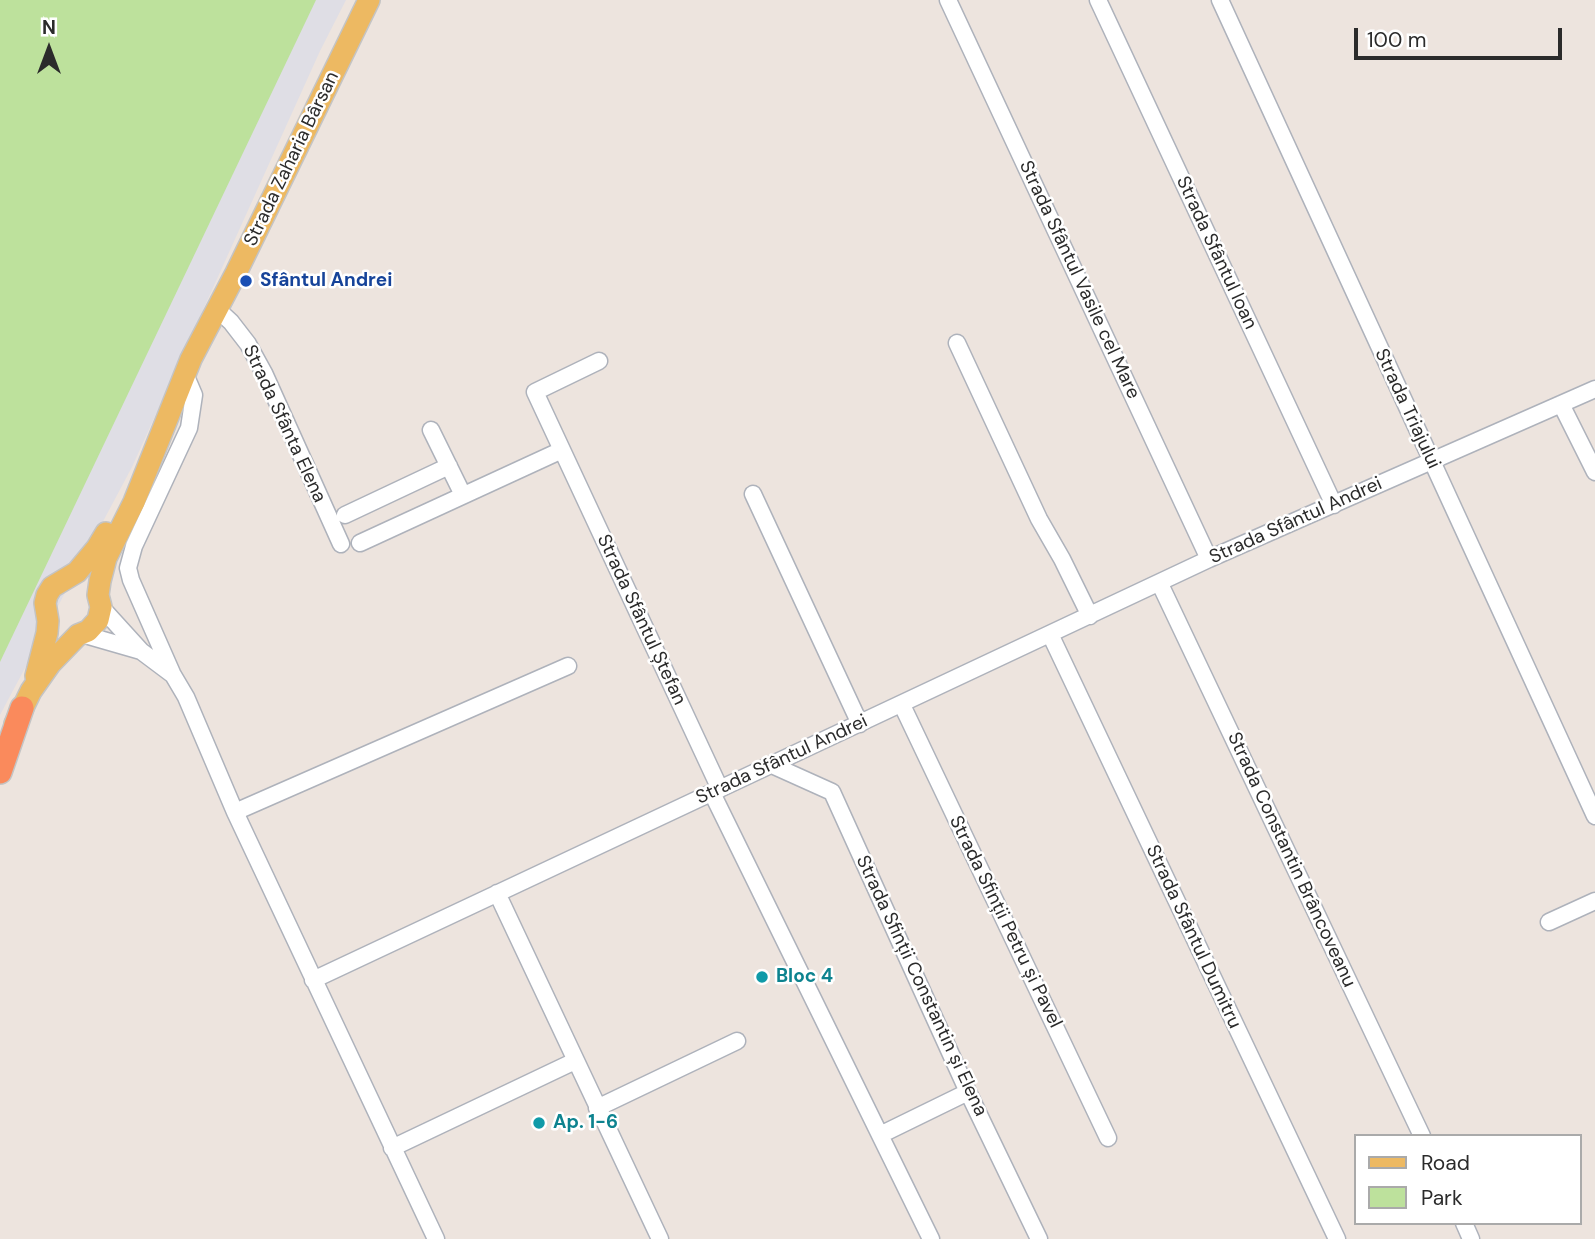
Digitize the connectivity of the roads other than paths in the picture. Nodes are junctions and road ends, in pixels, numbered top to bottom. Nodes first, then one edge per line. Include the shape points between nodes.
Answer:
1 (369, 0) edge
2 (948, 0) edge
3 (1098, 0) edge
4 (1220, 0) edge
5 (218, 310) junction
6 (957, 343) dead end
7 (599, 361) dead end
8 (185, 374) junction
9 (1595, 389) edge
10 (1562, 404) junction
11 (431, 430) dead end
12 (562, 450) junction
13 (1431, 462) junction
14 (449, 466) junction
15 (146, 470) junction
16 (1595, 472) edge
17 (753, 494) dead end
18 (463, 495) junction
19 (1334, 505) junction
20 (345, 515) dead end
21 (360, 543) dead end
22 (341, 544) dead end
23 (1209, 559) junction
24 (68, 579) junction
25 (1160, 584) junction
26 (99, 601) junction
27 (1090, 616) junction
28 (48, 621) junction
29 (80, 634) junction
30 (1050, 634) junction
31 (141, 651) junction
32 (568, 666) dead end
33 (173, 675) junction
34 (27, 700) junction
35 (902, 705) junction
36 (860, 724) junction
37 (0, 742) edge
38 (0, 754) edge
39 (772, 765) junction
40 (0, 772) edge
41 (716, 791) junction
42 (235, 811) junction
43 (1595, 816) edge
44 (497, 893) junction
45 (1595, 901) edge
46 (1549, 922) dead end
47 (313, 980) junction
48 (737, 1041) dead end
49 (575, 1061) junction
50 (968, 1092) junction
51 (597, 1108) junction
52 (1421, 1134) edge
53 (880, 1135) junction
54 (1108, 1138) dead end
55 (392, 1148) junction
56 (436, 1239) edge
57 (660, 1239) edge
58 (931, 1239) edge
59 (1039, 1239) edge
60 (1337, 1239) edge

1 - 5 main road, Strada Zaharia Bârsan
2 - 23 street, Strada Sfântul Vasile cel Mare
3 - 19 street, Strada Sfântul Ioan
4 - 13 street, Strada Triajului
5 - 8 main road, Strada Zaharia Bârsan
5 - 22 street, Strada Sfânta Elena via 248,344 264,373
6 - 27 street
7 - 12 street, Strada Sfântul Ștefan via 535,392
8 - 15 main road, Strada Zaharia Bârsan
8 - 33 street via 194,395 189,428 128,568
9 - 10 street, Strada Sfântul Andrei
10 - 13 street, Strada Sfântul Andrei
10 - 16 street
11 - 14 street
12 - 18 street
12 - 41 street, Strada Sfântul Ștefan
13 - 19 street, Strada Sfântul Andrei
13 - 43 street, Strada Triajului
14 - 18 street
14 - 20 street
15 - 24 main road via 97,548
15 - 26 main road via 106,558
17 - 36 street
18 - 21 street
19 - 23 street, Strada Sfântul Andrei
23 - 25 street, Strada Sfântul Andrei
24 - 26 main road via 89,584
24 - 28 main road via 47,595
25 - 27 street, Strada Sfântul Andrei
25 - 52 street, Strada Constantin Brâncoveanu
26 - 29 main road via 98,620
26 - 31 street
27 - 30 street, Strada Sfântul Andrei
28 - 29 main road via 57,631
28 - 34 main road
29 - 31 street
29 - 34 main road via 57,656
30 - 35 street, Strada Sfântul Andrei
30 - 60 street, Strada Sfântul Dumitru
31 - 33 street
32 - 42 street
33 - 42 street via 194,712
34 - 37 highway
34 - 38 main road
34 - 40 highway
35 - 36 street, Strada Sfântul Andrei
35 - 54 street, Strada Sfinții Petru și Pavel
36 - 39 street, Strada Sfântul Andrei
39 - 41 street, Strada Sfântul Andrei
39 - 50 street, Strada Sfinții Constantin și Elena via 832,792
41 - 44 street, Strada Sfântul Andrei
41 - 53 street
42 - 47 street
44 - 47 street, Strada Sfântul Andrei
44 - 49 street
45 - 46 street
47 - 55 street
48 - 51 street
49 - 51 street
49 - 55 street
50 - 53 street
50 - 59 street, Strada Sfinții Constantin și Elena
51 - 57 street
53 - 58 street
55 - 56 street

